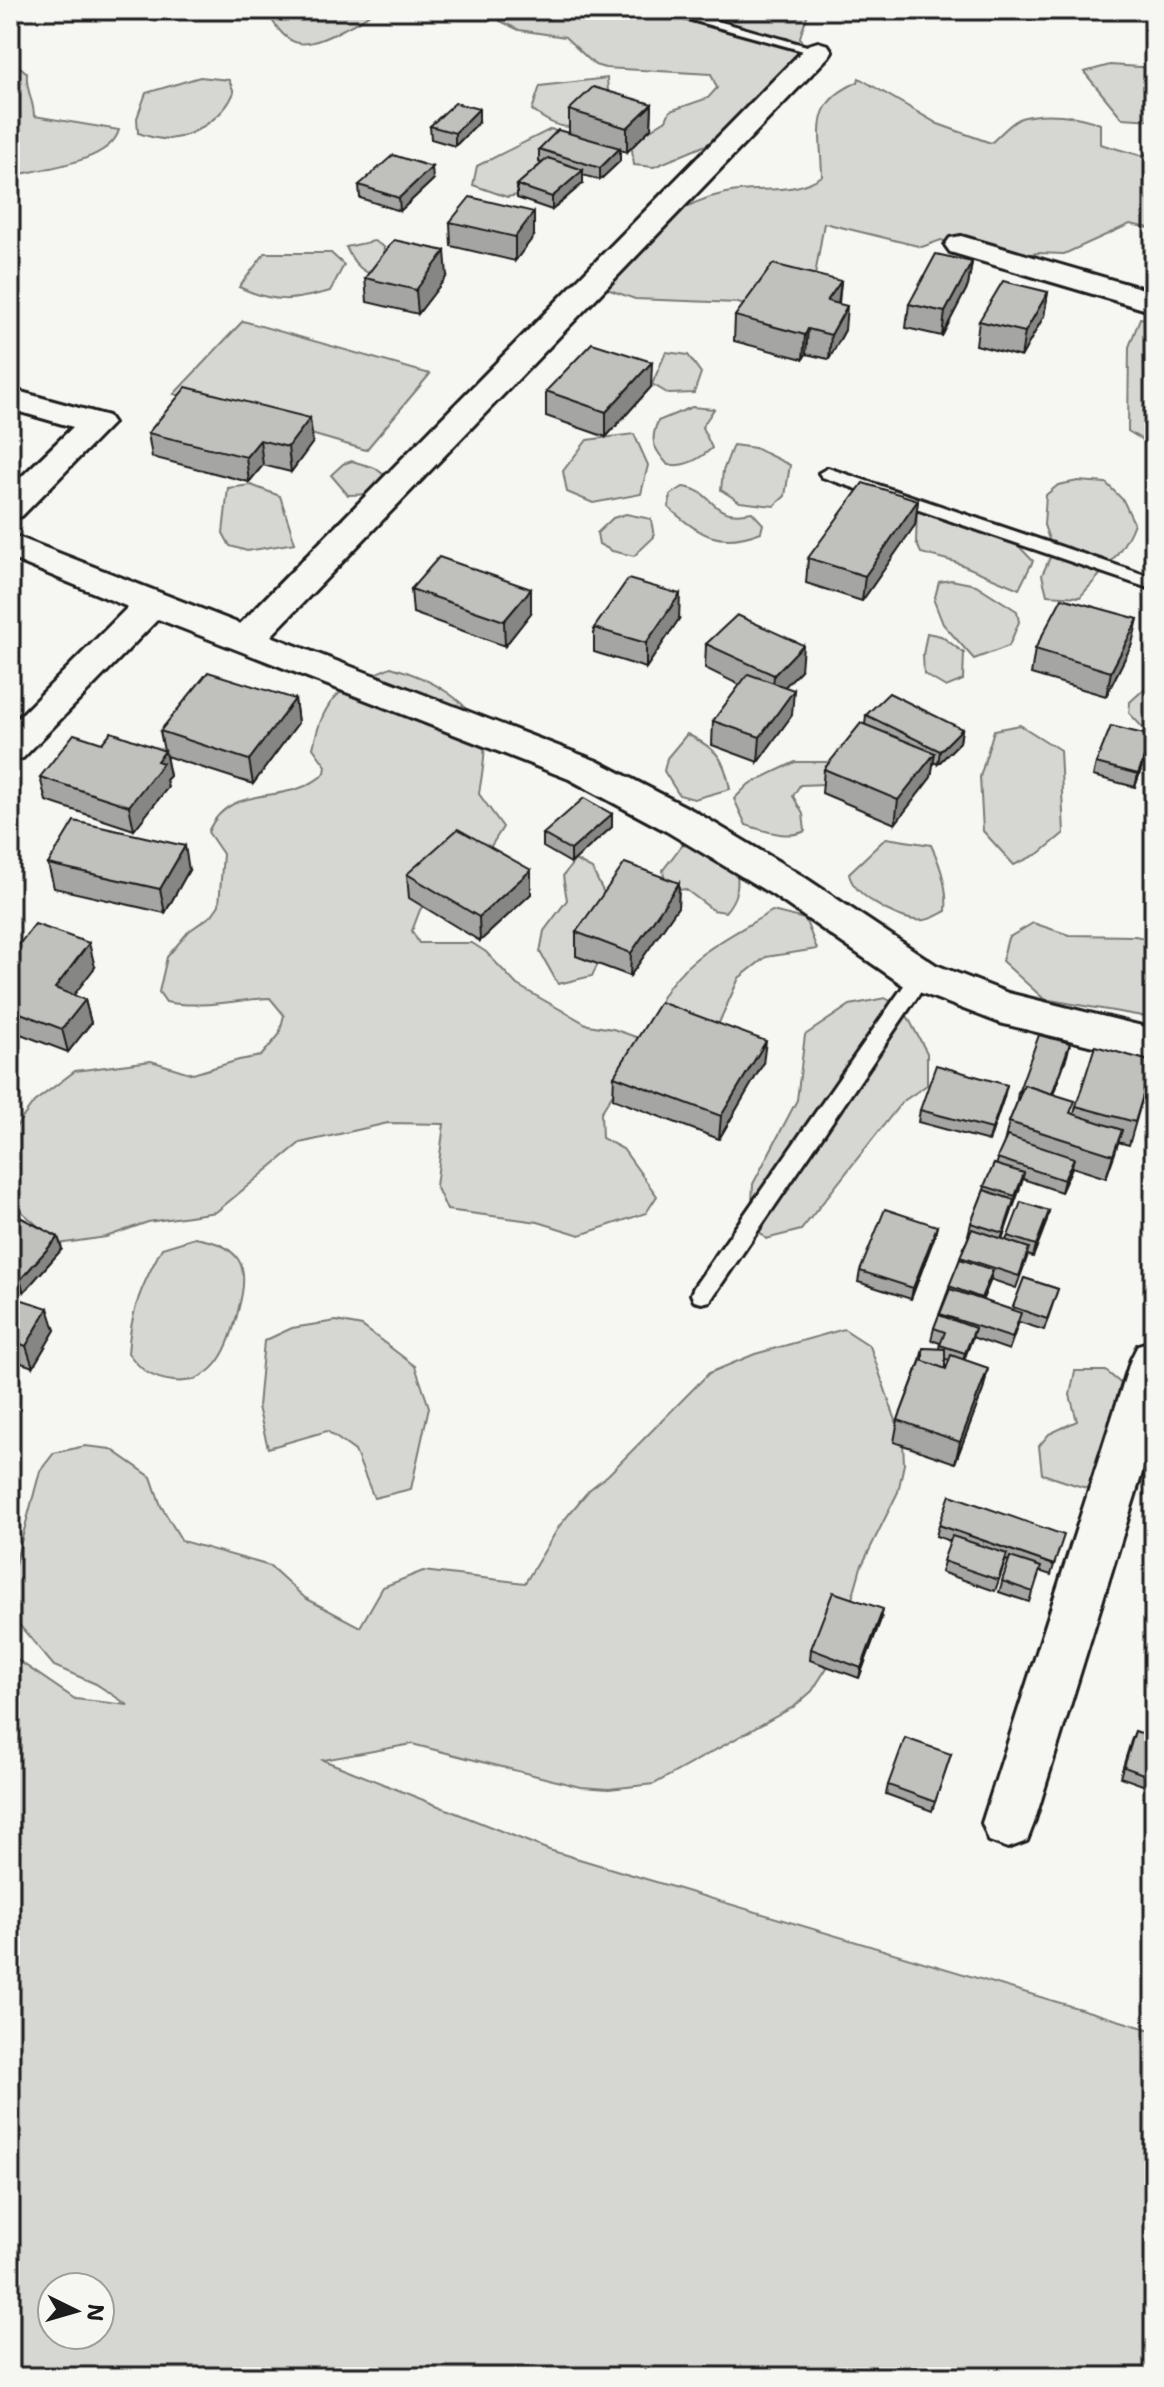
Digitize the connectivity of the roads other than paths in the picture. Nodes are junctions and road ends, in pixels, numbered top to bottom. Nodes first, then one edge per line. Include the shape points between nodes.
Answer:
1 (662, 10) edge
2 (818, 51) joint
3 (961, 245) dead end
4 (1154, 302) edge
5 (10, 399) edge
6 (828, 473) dead end
7 (10, 508) edge
8 (10, 545) edge
9 (1154, 584) edge
10 (152, 604) junction
11 (246, 640) junction
12 (10, 749) edge
13 (921, 976) junction
14 (1154, 1045) edge
15 (702, 1294) dead end
16 (1154, 1359) edge
17 (1008, 1823) dead end

1 - 2 lane
2 - 11 street
3 - 4 street
5 - 7 street via 96,423
6 - 9 lane
8 - 10 street
10 - 11 street
10 - 12 street
11 - 13 street via 583,770 787,885
13 - 14 street via 1000,1007
13 - 15 lane
16 - 17 street

